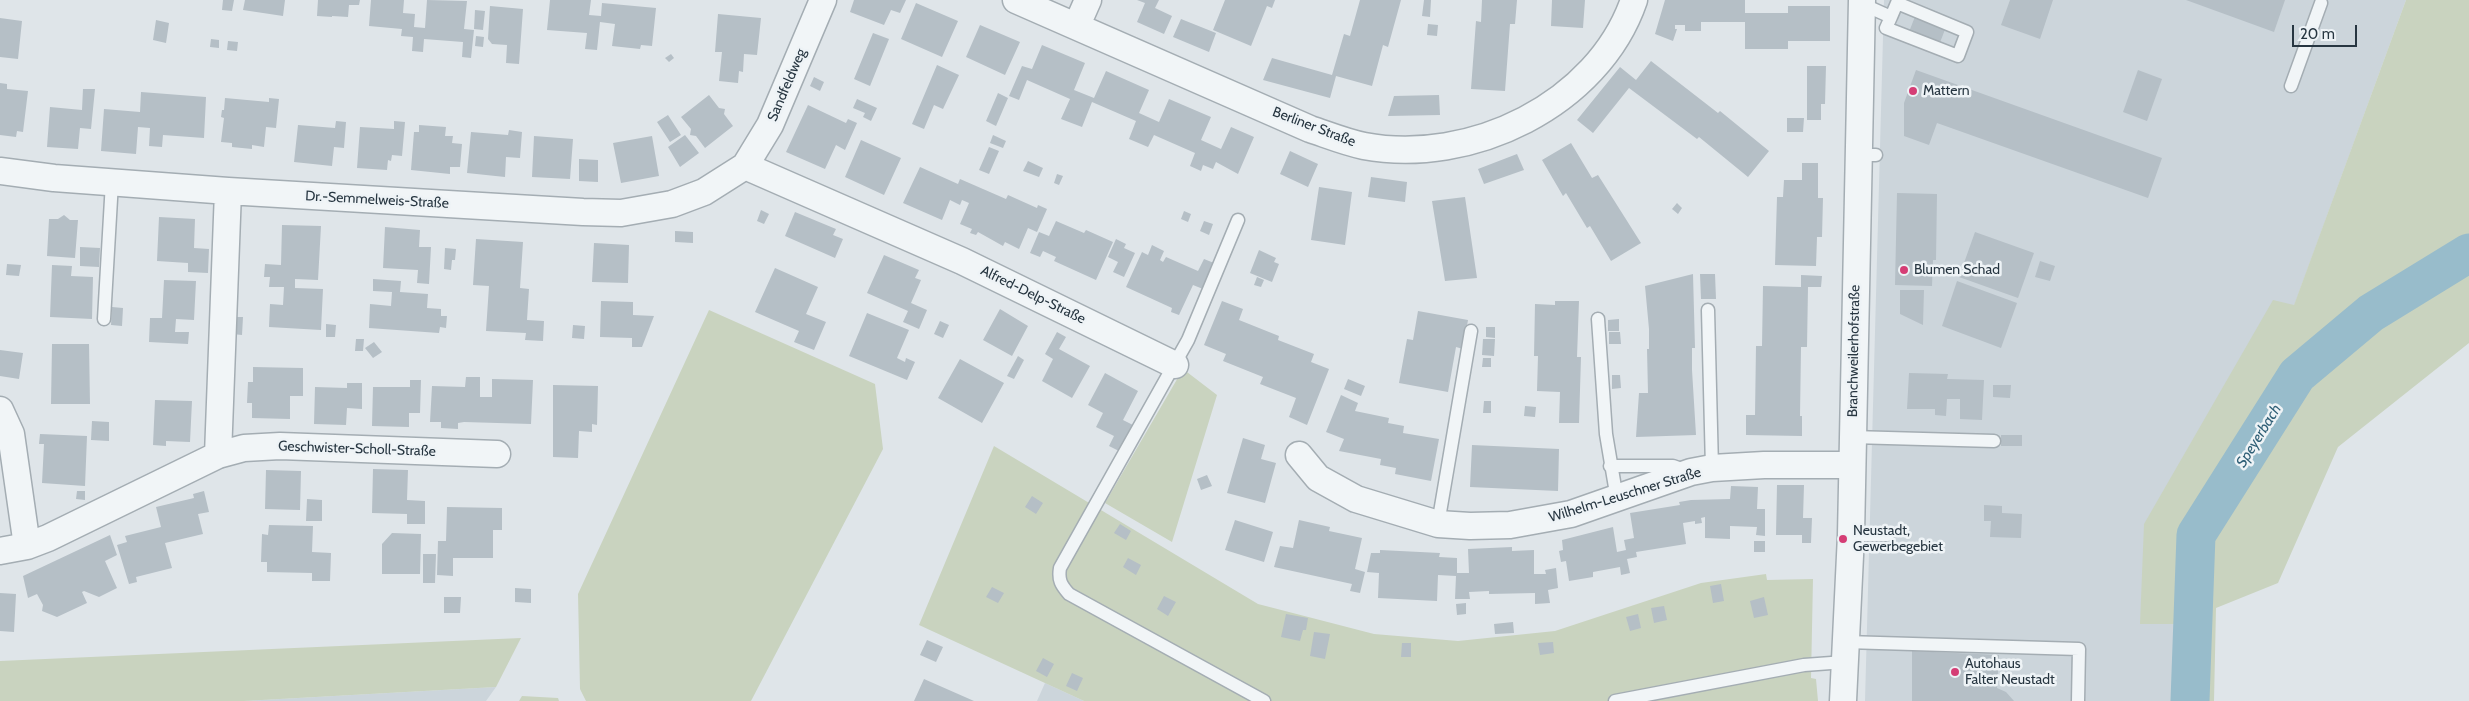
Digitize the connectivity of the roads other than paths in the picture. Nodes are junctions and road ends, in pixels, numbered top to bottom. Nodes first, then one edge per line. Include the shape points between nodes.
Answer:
1 (824, 0) edge
2 (1016, 0) edge
3 (1088, 0) edge
4 (1634, 0) edge
5 (1862, 2) edge
6 (2321, 2) dead end
7 (1891, 17) junction
8 (1077, 26) junction
9 (2291, 86) dead end
10 (745, 166) junction
11 (0, 171) edge
12 (112, 182) junction
13 (228, 191) junction
14 (1238, 220) dead end
15 (1708, 310) dead end
16 (104, 319) dead end
17 (1598, 319) dead end
18 (1470, 330) dead end
19 (1175, 364) junction
20 (0, 410) edge
21 (1852, 437) junction
22 (1994, 441) dead end
23 (497, 454) dead end
24 (1299, 454) dead end
25 (218, 455) junction
26 (1852, 465) junction
27 (1610, 466) junction
28 (1701, 470) junction
29 (1617, 499) junction
30 (1438, 524) junction
31 (1851, 534) junction
32 (1888, 535) dead end
33 (27, 546) junction
34 (0, 551) edge
35 (1845, 652) junction
36 (1264, 701) edge
37 (1615, 701) edge
38 (1843, 701) edge
39 (2078, 701) edge

1 - 10 street, Sandfeldweg via 770,125
2 - 8 street, Berliner Straße
3 - 8 street
4 - 8 street, Berliner Straße via 1606,51 1589,72 1549,106 1507,129 1479,139 1425,148 1366,146 1340,140
5 - 7 lane
5 - 21 street, Branchweilerhofstraße via 1867,155
6 - 9 lane
7 - 7 lane via 1897,3 1967,32 1958,56 1886,28
10 - 13 street, Dr.-Semmelweis-Straße via 704,192 672,204 621,213
10 - 19 street, Alfred-Delp-Straße via 962,261
11 - 12 street, Dr.-Semmelweis-Straße
12 - 13 street, Dr.-Semmelweis-Straße
12 - 16 lane
13 - 25 street
14 - 19 lane
15 - 28 lane
17 - 27 lane
18 - 30 lane
19 - 36 lane via 1058,576 1069,594
20 - 33 street via 11,434
21 - 22 lane
21 - 26 street, Branchweilerhofstraße
23 - 25 street, Geschwister-Scholl-Straße via 260,446
24 - 30 street, Wilhelm-Leuschner Straße via 1318,478 1333,488 1356,499
25 - 33 street, Geschwister-Scholl-Straße
26 - 28 street, Wilhelm-Leuschner Straße via 1764,465
26 - 31 street, Branchweilerhofstraße
27 - 28 lane via 1673,466
27 - 29 lane
28 - 29 street, Wilhelm-Leuschner Straße
29 - 30 street, Wilhelm-Leuschner Straße via 1529,523
31 - 32 lane
31 - 35 street, Branchweilerhofstraße
33 - 34 street, Geschwister-Scholl-Straße
35 - 37 lane via 1804,666
35 - 38 street, Branchweilerhofstraße
35 - 39 lane via 2079,649

